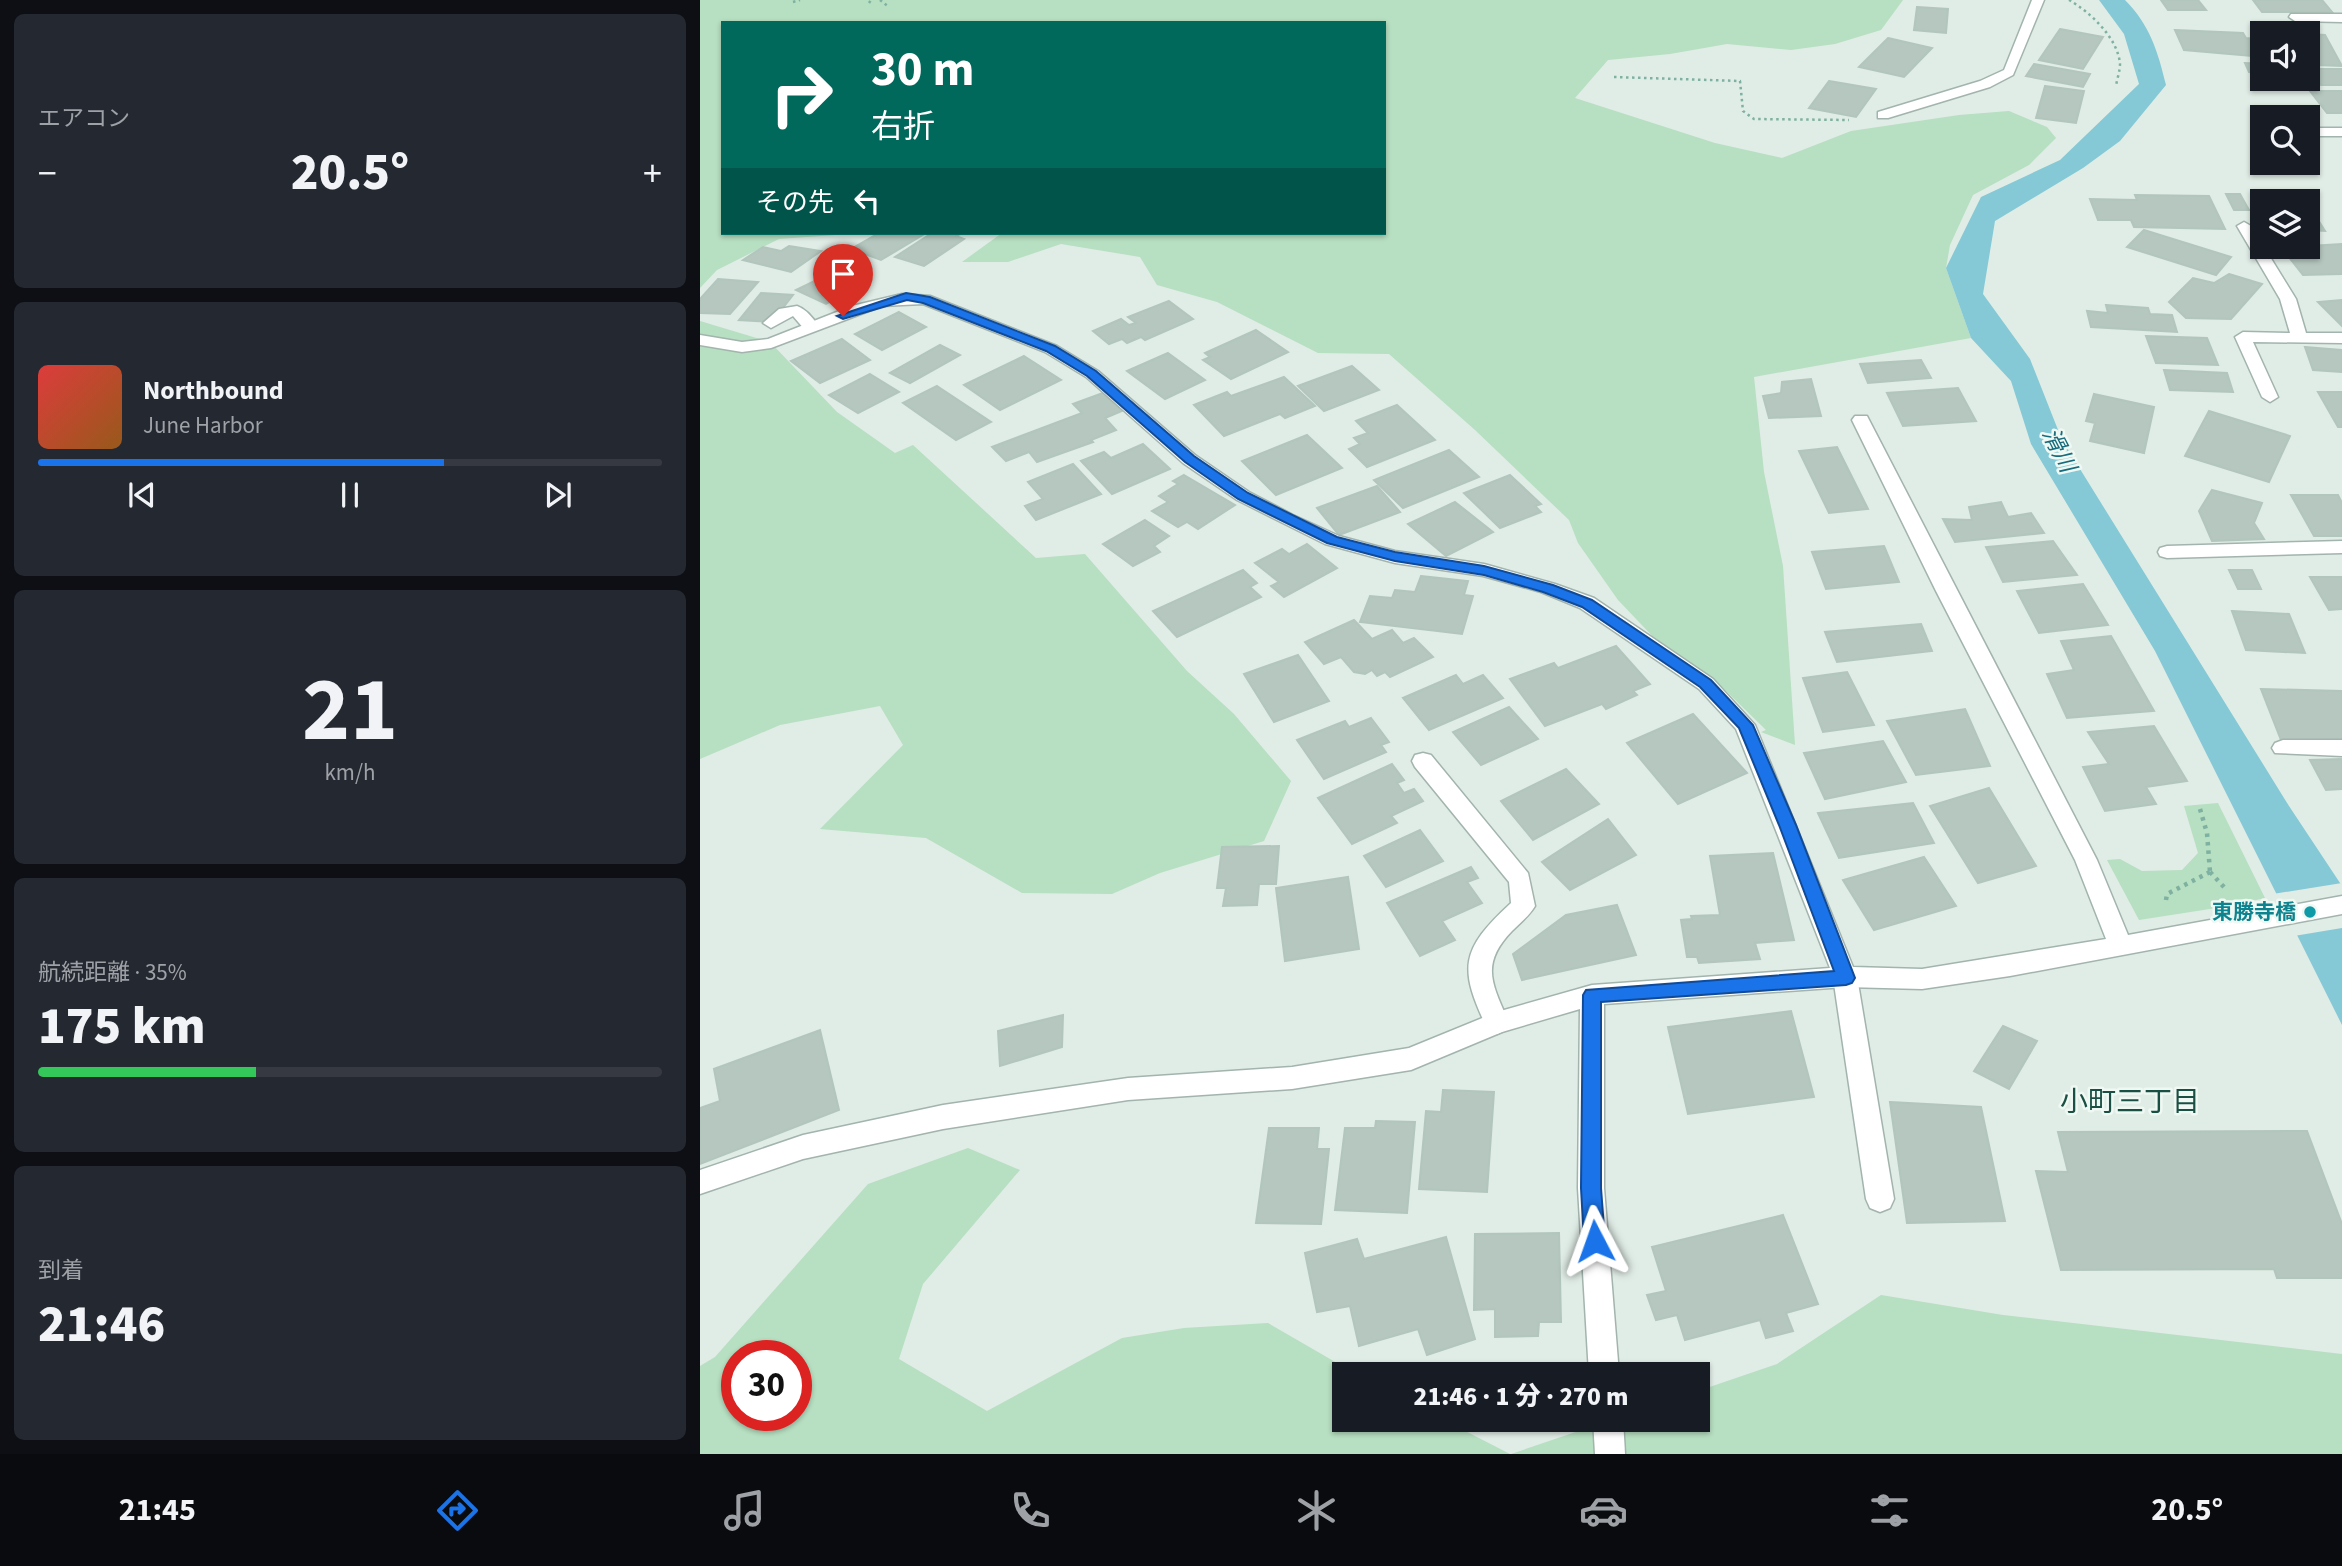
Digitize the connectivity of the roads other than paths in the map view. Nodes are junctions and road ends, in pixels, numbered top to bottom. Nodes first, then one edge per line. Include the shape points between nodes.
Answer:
1 (2038, 0) edge
2 (2295, 17) dead end
3 (2342, 18) edge
4 (1884, 116) road end
5 (2320, 132) edge
6 (2342, 132) edge
7 (2245, 226) dead end
8 (771, 323) dead end
9 (811, 327) junction
10 (2299, 337) junction
11 (2342, 338) edge
12 (700, 340) edge
13 (2270, 397) dead end
14 (1861, 420) dead end
15 (2342, 547) edge
16 (2167, 552) dead end
17 (2283, 748) dead end
18 (2342, 748) edge
19 (1423, 761) dead end
20 (2342, 905) edge
21 (2120, 944) junction
22 (1846, 978) junction
23 (1592, 995) junction
24 (1497, 1023) junction
25 (700, 1182) edge
26 (1880, 1199) dead end
27 (1603, 1362) edge
28 (1609, 1432) edge
29 (1610, 1454) edge

1 - 4 street via 2008,72
2 - 3 street
5 - 6 street
7 - 10 street via 2288,299
8 - 9 street via 785,312 797,311
9 - 12 street via 746,347
9 - 22 street via 861,308 906,297 925,299 1051,349 1092,374 1189,459 1232,489 1332,540 1395,557 1484,570 1587,603 1706,684 1745,725
10 - 11 street
10 - 13 street via 2244,337
14 - 21 street via 2086,860
15 - 16 street
17 - 18 street
19 - 24 street via 1520,879 1523,906 1479,954 1480,984
20 - 21 street
21 - 22 street via 1922,979
22 - 23 street
22 - 26 street
23 - 24 street
23 - 27 street via 1591,1188
24 - 25 street via 1411,1059 1292,1078 1128,1089 943,1117 803,1147
28 - 29 street

